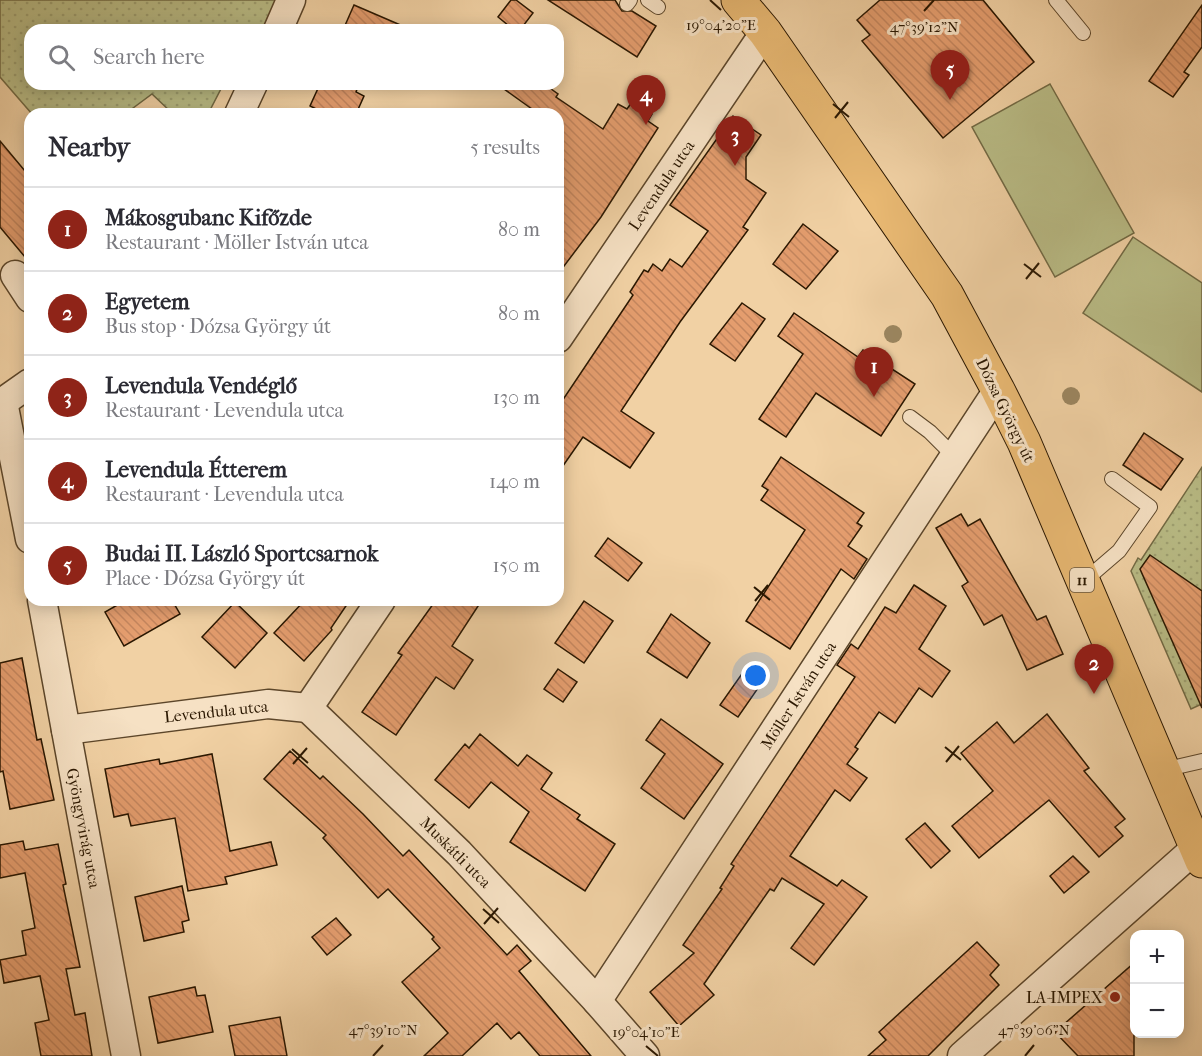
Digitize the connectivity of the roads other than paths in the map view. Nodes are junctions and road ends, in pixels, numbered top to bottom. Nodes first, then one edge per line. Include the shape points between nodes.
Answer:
1 (291, 0) edge
2 (738, 0) edge
3 (1056, 0) edge
4 (281, 24) edge
5 (765, 32) junction
6 (1083, 33) dead end
7 (250, 90) edge
8 (242, 108) edge
9 (564, 329) edge
10 (24, 387) edge
11 (998, 390) junction
12 (2, 403) edge
13 (909, 417) dead end
14 (954, 456) junction
15 (1112, 479) dead end
16 (24, 510) edge
17 (1083, 582) junction
18 (43, 606) edge
19 (377, 606) edge
20 (308, 708) junction
21 (66, 730) junction
22 (1202, 761) edge
23 (1162, 771) junction
24 (1199, 854) edge
25 (597, 1001) junction
26 (126, 1056) edge
27 (645, 1056) edge
28 (962, 1056) edge

1 - 4 street
2 - 5 main road, Dózsa György út / 11
3 - 6 lane
5 - 9 street, Levendula utca
5 - 11 main road, Dózsa György út / 11 via 947,295
7 - 8 street
10 - 12 street
11 - 14 street, Möller István utca
11 - 17 main road, Dózsa György út / 11
12 - 16 street
13 - 14 lane
14 - 25 street, Möller István utca
15 - 17 lane via 1150,507 1119,551
17 - 23 main road, Dózsa György út / 11
18 - 21 street, Gyöngyvirág utca
19 - 20 street
20 - 21 street, Levendula utca via 268,704
20 - 25 street, Muskátli utca via 459,853
21 - 26 street, Gyöngyvirág utca
22 - 23 lane
23 - 24 main road, Dózsa György út / 11
24 - 28 street
25 - 27 street, Muskátli utca

